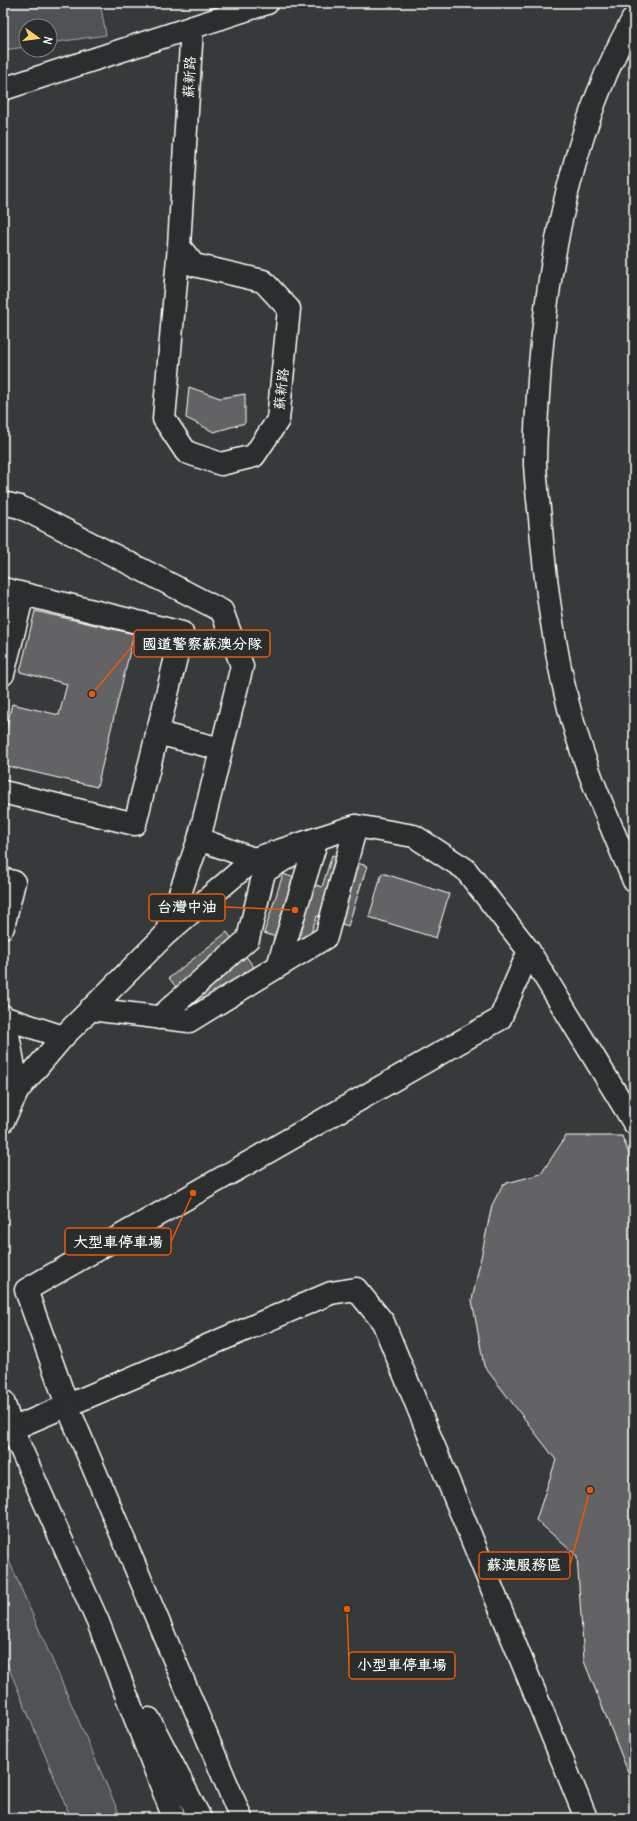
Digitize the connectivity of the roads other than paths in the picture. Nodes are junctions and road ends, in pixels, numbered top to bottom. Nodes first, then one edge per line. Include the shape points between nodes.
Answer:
1 (267, 3) edge
2 (634, 17) edge
3 (192, 27) junction
4 (3, 89) edge
5 (179, 246) junction
6 (3, 503) edge
7 (13, 592) edge
8 (3, 674) edge
9 (157, 733) junction
10 (221, 749) junction
11 (3, 792) edge
12 (356, 826) junction
13 (199, 839) junction
14 (317, 839) junction
15 (254, 859) junction
16 (3, 879) edge
17 (634, 881) edge
18 (3, 927) edge
19 (165, 935) junction
20 (529, 951) junction
21 (278, 966) junction
22 (90, 1009) junction
23 (4, 1017) edge
24 (159, 1018) junction
25 (62, 1037) junction
26 (18, 1090) junction
27 (3, 1121) edge
28 (634, 1123) edge
29 (3, 1401) edge
30 (67, 1405) junction
31 (12, 1428) junction
32 (98, 1622) junction
33 (174, 1818) edge
34 (200, 1818) edge
35 (241, 1818) edge
36 (586, 1818) edge

1 - 3 main road
2 - 17 main road via 617,47 587,124 558,228 545,314 535,464 550,609 568,705 591,778
3 - 4 main road
3 - 5 main road, 蘇新路
5 - 5 main road, 蘇新路 via 164,419 186,452 221,464 254,456 278,420 289,309 263,282 194,265
6 - 10 main road via 20,507 222,611 242,666
7 - 8 main road
7 - 9 main road via 182,633
9 - 10 main road
9 - 11 main road via 135,824
10 - 13 main road
12 - 14 main road
12 - 20 main road via 414,836 465,869
12 - 21 main road via 326,937
13 - 15 main road
13 - 19 main road
14 - 15 main road
14 - 21 main road
14 - 24 main road via 264,872 248,939
15 - 19 main road
16 - 18 main road via 14,882
19 - 22 main road
20 - 28 main road
20 - 30 main road via 500,1019 26,1290
21 - 24 main road via 189,1021
22 - 24 main road
22 - 25 main road
23 - 25 main road
23 - 26 main road
25 - 26 main road
26 - 27 main road
29 - 31 main road
30 - 31 main road
30 - 35 main road
30 - 36 main road via 331,1293 356,1289 383,1322
31 - 32 main road
32 - 33 main road
32 - 34 main road

